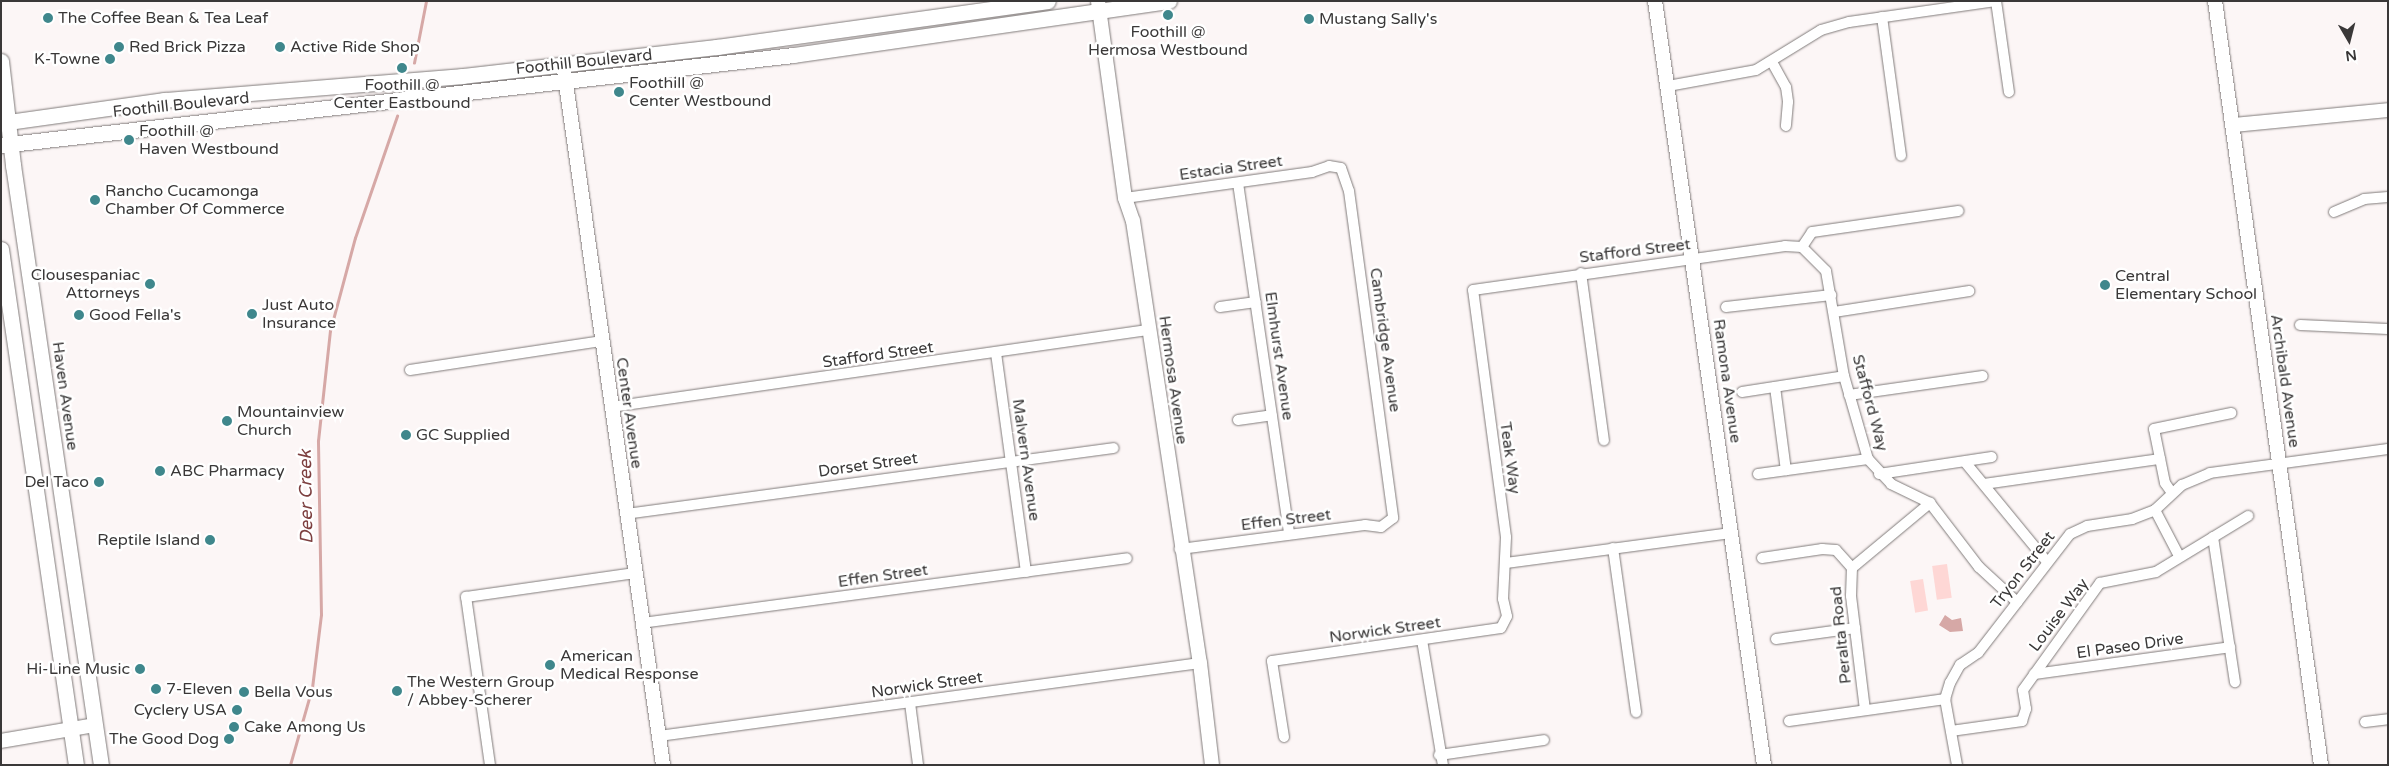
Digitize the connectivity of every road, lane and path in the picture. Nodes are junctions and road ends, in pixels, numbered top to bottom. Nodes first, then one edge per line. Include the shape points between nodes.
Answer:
1 (1048, 1) edge
2 (1169, 1) edge
3 (1655, 1) edge
4 (1996, 1) edge
5 (2215, 1) edge
6 (1099, 6) edge
7 (1882, 17) junction
8 (1, 60) edge
9 (1772, 62) junction
10 (564, 65) junction
11 (566, 81) junction
12 (1668, 86) junction
13 (2009, 92) dead end
14 (2388, 110) edge
15 (5, 122) edge
16 (2233, 125) junction
17 (1786, 126) dead end
18 (6, 144) edge
19 (1901, 156) dead end
20 (1341, 168) joint
21 (1238, 182) junction
22 (2388, 197) edge
23 (1125, 198) junction
24 (1958, 211) dead end
25 (2334, 212) dead end
26 (1802, 247) junction
27 (1, 249) edge
28 (1691, 259) junction
29 (1581, 273) junction
30 (1473, 290) joint
31 (1969, 291) dead end
32 (1831, 294) junction
33 (1256, 302) junction
34 (1220, 306) dead end
35 (1726, 307) dead end
36 (1834, 312) junction
37 (2300, 325) dead end
38 (2388, 329) edge
39 (1148, 330) junction
40 (601, 341) junction
41 (996, 353) junction
42 (410, 370) dead end
43 (1844, 376) junction
44 (1983, 376) dead end
45 (1774, 387) junction
46 (1742, 392) dead end
47 (1850, 395) junction
48 (611, 407) junction
49 (2231, 413) dead end
50 (1272, 415) junction
51 (1238, 420) dead end
52 (1604, 440) dead end
53 (1114, 448) dead end
54 (2388, 449) edge
55 (1992, 457) dead end
56 (1868, 458) junction
57 (2160, 459) junction
58 (1010, 461) junction
59 (2278, 461) junction
60 (1964, 462) junction
61 (1786, 470) junction
62 (1758, 474) dead end
63 (1880, 474) junction
64 (1984, 484) junction
65 (2172, 493) junction
66 (1930, 503) junction
67 (2155, 510) junction
68 (626, 514) junction
69 (2248, 516) dead end
70 (1393, 518) joint
71 (1731, 532) junction
72 (1289, 534) junction
73 (2212, 537) junction
74 (1613, 548) junction
75 (1180, 549) junction
76 (2179, 556) junction
77 (1127, 558) dead end
78 (1762, 558) dead end
79 (2047, 562) junction
80 (1506, 563) junction
81 (1852, 568) junction
82 (1026, 572) junction
83 (635, 573) junction
84 (2017, 602) junction
85 (642, 623) junction
86 (1502, 628) joint
87 (1856, 628) junction
88 (1776, 639) dead end
89 (1422, 640) junction
90 (2230, 647) junction
91 (1200, 663) junction
92 (2034, 674) junction
93 (2235, 682) dead end
94 (1945, 699) junction
95 (910, 703) junction
96 (1865, 710) junction
97 (1636, 712) dead end
98 (2388, 719) edge
99 (1789, 721) dead end
100 (2365, 722) dead end
101 (95, 725) junction
102 (69, 728) junction
103 (1951, 731) junction
104 (659, 736) junction
105 (1284, 737) dead end
106 (1544, 740) dead end
107 (1, 741) edge
108 (1441, 760) edge
109 (76, 765) edge
110 (101, 765) edge
111 (490, 765) edge
112 (663, 765) edge
113 (918, 765) edge
114 (1212, 765) edge
115 (1764, 765) edge
116 (1957, 765) edge
117 (2321, 765) edge

1 - 10 main road, Foothill Boulevard via 852,30
2 - 6 main road, Foothill Boulevard
3 - 12 street, Ramona Avenue
4 - 7 street
4 - 13 street
5 - 16 street, Archibald Avenue
6 - 11 main road, Foothill Boulevard via 806,53
6 - 23 street, Hermosa Avenue
7 - 9 street via 1821,30
7 - 19 street
8 - 15 main road, Haven Avenue
9 - 12 street via 1740,75
9 - 17 street via 1786,87
10 - 11 street, Center Avenue
10 - 15 main road, Foothill Boulevard via 183,98
11 - 18 main road, Foothill Boulevard
11 - 40 street, Center Avenue
12 - 28 street, Ramona Avenue
14 - 16 street
15 - 18 main road, Haven Avenue
16 - 59 street, Archibald Avenue
18 - 101 main road, Haven Avenue
20 - 21 street, Estacia Street via 1329,166 1312,172
20 - 70 street, Cambridge Avenue via 1349,192
21 - 23 street, Estacia Street
21 - 33 street, Elmhurst Avenue
22 - 25 street via 2364,199
23 - 39 street, Hermosa Avenue via 1133,221
24 - 26 street via 1812,232
26 - 28 street, Stafford Street via 1785,246
26 - 32 street, Stafford Way via 1826,271
27 - 102 main road via 52,590
28 - 29 street, Stafford Street
28 - 71 street, Ramona Avenue
29 - 30 street, Stafford Street
29 - 52 street
30 - 80 street, Teak Way via 1506,537
31 - 36 street
32 - 35 street
32 - 36 street, Stafford Way
33 - 34 street
33 - 50 street, Elmhurst Avenue
36 - 43 street, Stafford Way
37 - 38 street
39 - 41 street, Stafford Street
39 - 75 street, Hermosa Avenue
40 - 42 street
40 - 48 street, Center Avenue
41 - 48 street, Stafford Street
41 - 58 street, Malvern Avenue
43 - 45 street
43 - 47 street, Stafford Way
44 - 47 street
45 - 46 street
45 - 61 street
47 - 56 street, Stafford Way
48 - 68 street, Center Avenue
49 - 57 street via 2154,430
50 - 51 street
50 - 72 street, Elmhurst Avenue
53 - 58 street, Dorset Street
54 - 59 street, Tryon Street
55 - 60 street
56 - 61 street
56 - 63 street, Stafford Way
57 - 64 street
57 - 65 street via 2165,483
58 - 68 street, Dorset Street
58 - 82 street, Malvern Avenue
59 - 65 street, Tryon Street via 2210,473
59 - 117 street, Archibald Avenue
60 - 63 street
60 - 64 street
61 - 62 street
63 - 66 street, Stafford Way via 1891,484
64 - 79 street
65 - 67 street, Tryon Street
66 - 81 street, Peralta Road
66 - 84 street, Stafford Way via 1979,567
67 - 76 street
67 - 79 street, Tryon Street via 2132,519 2087,526 2070,534
68 - 83 street, Center Avenue
69 - 73 street, Louise Way
70 - 72 street, Effen Street via 1381,527 1365,525
71 - 74 street
71 - 115 street, Ramona Avenue
72 - 75 street, Effen Street
73 - 76 street, Louise Way
73 - 90 street
74 - 80 street
74 - 97 street
75 - 91 street, Hermosa Avenue
76 - 92 street, Louise Way via 2156,572 2100,583
77 - 82 street, Effen Street
78 - 81 street via 1836,550
79 - 84 street, Tryon Street
80 - 86 street, Teak Way via 1503,598 1507,616
81 - 87 street, Peralta Road via 1850,580
82 - 85 street, Effen Street
83 - 85 street, Center Avenue
83 - 111 street via 466,597
84 - 94 street, Tryon Street via 1978,653 1960,665
85 - 104 street, Center Avenue
86 - 89 street, Norwick Street
87 - 88 street
87 - 96 street, Peralta Road
89 - 105 street, Norwick Street via 1272,661
89 - 108 street
90 - 92 street, El Paseo Drive
90 - 93 street
91 - 95 street, Norwick Street
91 - 114 street, Hermosa Avenue
92 - 103 street, Louise Way via 2023,690 2026,709 2022,720
94 - 96 street
94 - 103 street
95 - 104 street, Norwick Street
95 - 113 street
96 - 99 street
98 - 100 street
101 - 102 street
101 - 110 main road, Haven Avenue
102 - 107 street
102 - 109 main road
103 - 116 street
104 - 112 street, Center Avenue
106 - 108 street

